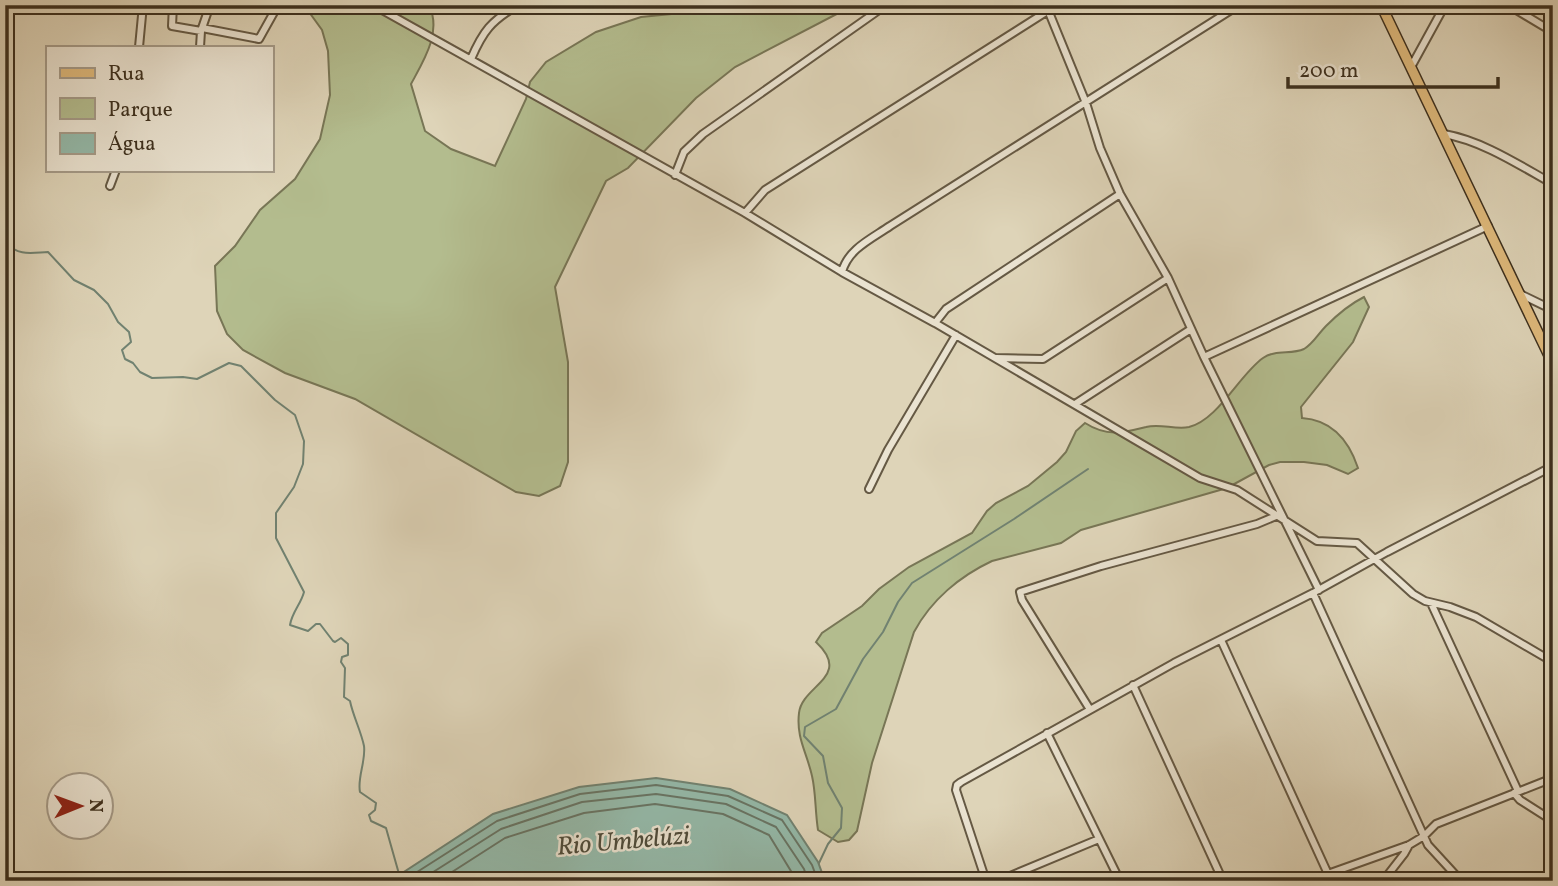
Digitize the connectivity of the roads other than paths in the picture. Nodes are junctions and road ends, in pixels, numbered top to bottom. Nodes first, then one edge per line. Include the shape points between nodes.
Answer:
1 (143, 5) edge
2 (173, 5) edge
3 (210, 5) edge
4 (278, 5) edge
5 (373, 5) edge
6 (518, 5) edge
7 (886, 5) edge
8 (1057, 5) edge
9 (1239, 5) edge
10 (1381, 5) edge
11 (1445, 5) edge
12 (1508, 5) edge
13 (1048, 8) edge
14 (202, 29) junction
15 (1553, 32) edge
16 (139, 46) edge
17 (200, 46) edge
18 (471, 59) junction
19 (1411, 67) junction
20 (1086, 103) junction
21 (1444, 134) junction
22 (115, 172) edge
23 (675, 175) junction
24 (1553, 184) edge
25 (110, 186) dead end
26 (1120, 194) junction
27 (745, 213) junction
28 (1488, 226) junction
29 (842, 272) junction
30 (1168, 278) junction
31 (1520, 293) junction
32 (1553, 310) edge
33 (936, 323) junction
34 (1191, 329) junction
35 (956, 335) junction
36 (1204, 357) junction
37 (994, 358) junction
38 (1553, 364) edge
39 (1075, 404) junction
40 (1553, 466) edge
41 (870, 489) dead end
42 (1276, 516) junction
43 (1287, 523) junction
44 (1374, 559) junction
45 (1316, 592) junction
46 (1431, 603) junction
47 (1221, 640) junction
48 (1553, 662) edge
49 (1133, 685) junction
50 (1089, 708) junction
51 (1048, 733) junction
52 (1553, 778) edge
53 (1516, 792) junction
54 (1553, 821) edge
55 (1424, 836) junction
56 (1099, 839) junction
57 (1409, 845) junction
58 (1328, 874) junction
59 (986, 881) edge
60 (998, 881) edge
61 (1120, 881) edge
62 (1223, 881) edge
63 (1308, 881) edge
64 (1383, 881) edge
65 (1461, 881) edge

1 - 16 street
2 - 14 street via 172,26
3 - 14 street
4 - 14 street via 259,39
5 - 18 street
6 - 18 street via 489,25
7 - 23 street via 703,134 684,152
8 - 13 street
9 - 20 street
10 - 19 main road
11 - 19 street
12 - 15 street
13 - 20 street
13 - 27 street via 765,191
14 - 17 street
18 - 23 street
19 - 21 main road
20 - 26 street
20 - 29 street via 855,250
21 - 24 street via 1479,145
21 - 28 main road
22 - 25 street
23 - 27 street
26 - 30 street
26 - 33 street via 946,309
27 - 29 street
28 - 31 main road
28 - 36 street
29 - 33 street
30 - 34 street
30 - 37 street via 1043,359
31 - 32 street
31 - 38 main road
33 - 35 street
34 - 36 street
34 - 39 street
35 - 37 street
35 - 41 street
36 - 43 street
37 - 39 street
39 - 42 street via 1200,478 1237,490
40 - 44 street
42 - 43 street
42 - 50 street via 1020,592
43 - 44 street via 1317,541 1357,543
43 - 45 street
44 - 45 street
44 - 46 street via 1403,587
45 - 47 street
45 - 55 street
46 - 48 street via 1476,617
46 - 53 street
47 - 49 street
47 - 58 street
49 - 50 street
49 - 62 street
50 - 51 street
51 - 56 street
51 - 59 street via 957,785
52 - 53 street
53 - 54 street via 1520,800
53 - 55 street via 1437,824
55 - 57 street
55 - 65 street
56 - 60 street
56 - 61 street
57 - 58 street
57 - 64 street
58 - 63 street

